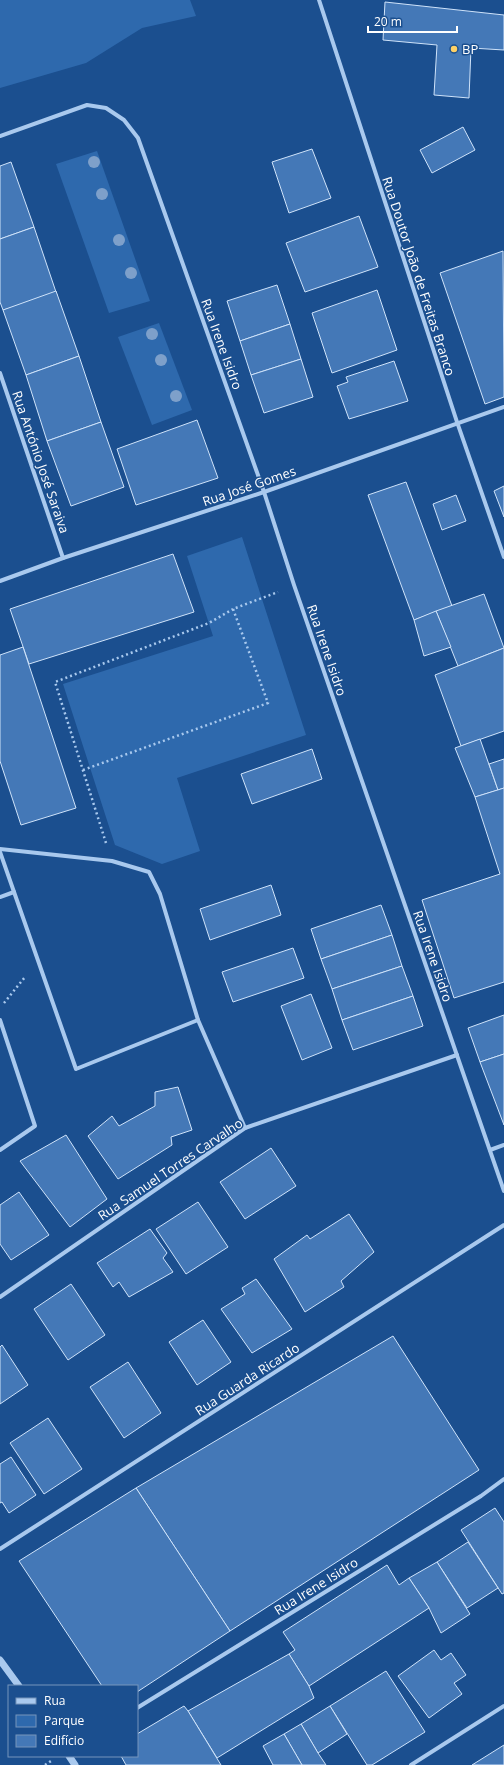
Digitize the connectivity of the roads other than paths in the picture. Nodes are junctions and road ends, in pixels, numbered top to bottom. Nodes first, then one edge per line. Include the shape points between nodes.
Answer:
1 (319, 0) edge
2 (0, 136) edge
3 (0, 373) edge
4 (504, 407) edge
5 (457, 422) junction
6 (264, 492) junction
7 (504, 557) edge
8 (63, 558) junction
9 (0, 581) edge
10 (0, 849) edge
11 (0, 852) edge
12 (14, 892) junction
13 (0, 896) edge
14 (0, 1020) edge
15 (198, 1020) junction
16 (457, 1055) junction
17 (245, 1128) junction
18 (504, 1145) edge
19 (0, 1150) edge
20 (490, 1150) junction
21 (504, 1191) edge
22 (504, 1226) edge
23 (0, 1297) edge
24 (504, 1479) edge
25 (0, 1549) edge
26 (0, 1660) edge
27 (18, 1685) edge
28 (504, 1706) edge
29 (138, 1707) edge
30 (411, 1765) edge

1 - 5 street, Rua Doutor João de Freitas Branco
2 - 6 street, Rua Irene Isidro via 87,105 106,108 124,120 138,138
3 - 8 street, Rua António José Saraiva
4 - 5 street, Rua José Gomes
5 - 6 street, Rua José Gomes
5 - 7 street, Rua Doutor João de Freitas Branco
6 - 8 street, Rua José Gomes
6 - 16 street, Rua Irene Isidro
8 - 9 street, Rua José Gomes
10 - 15 street via 112,861 149,872 160,894
11 - 12 street
12 - 13 street
12 - 15 street via 76,1069
14 - 19 street via 35,1126
15 - 17 street
16 - 17 street, Rua Samuel Torres Carvalho
16 - 20 street, Rua Irene Isidro
17 - 23 street, Rua Samuel Torres Carvalho
18 - 20 street
20 - 21 street, Rua Irene Isidro
22 - 25 street, Rua Guarda Ricardo
24 - 29 street, Rua Irene Isidro via 481,1496
26 - 27 street
28 - 30 street

